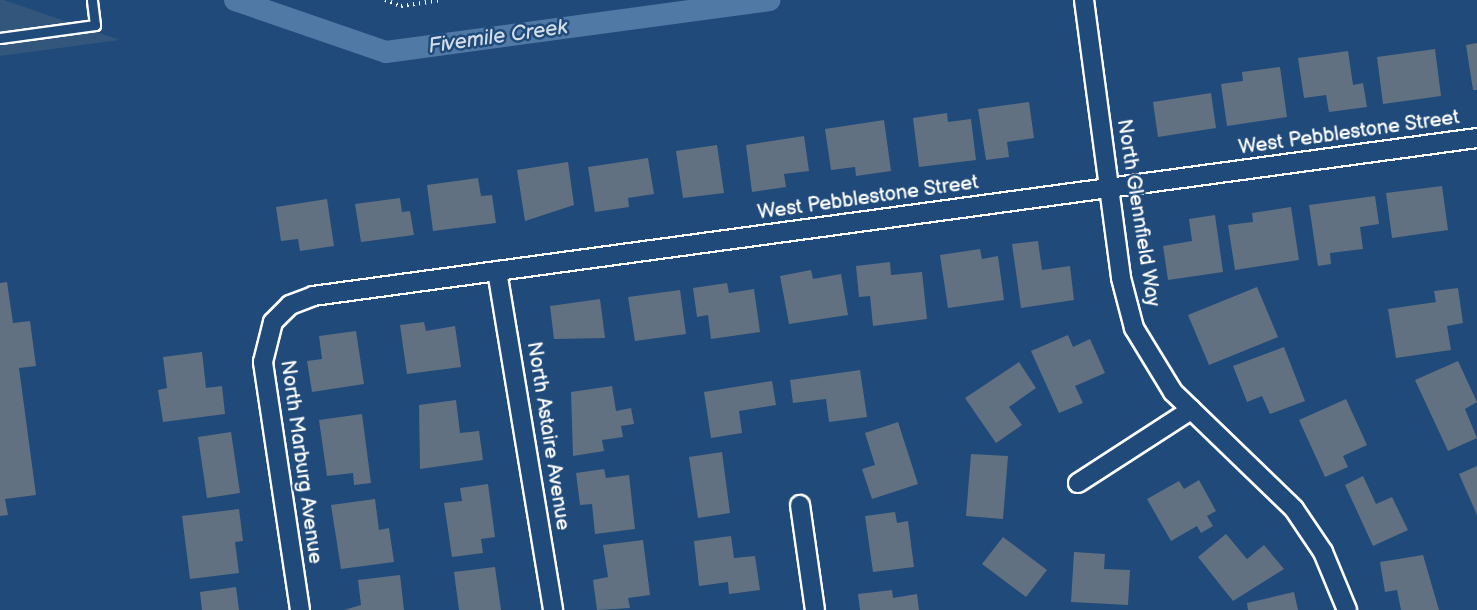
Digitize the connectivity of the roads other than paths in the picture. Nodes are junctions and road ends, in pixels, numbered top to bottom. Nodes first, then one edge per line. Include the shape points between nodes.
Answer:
1 (92, 0) edge
2 (1084, 0) edge
3 (0, 38) edge
4 (1477, 138) edge
5 (1109, 188) junction
6 (497, 271) junction
7 (273, 322) joint
8 (1191, 410) junction
9 (1078, 483) dead end
10 (800, 505) dead end
11 (300, 610) edge
12 (553, 610) edge
13 (815, 610) edge
14 (1347, 610) edge

1 - 3 lane via 95,25
2 - 5 street, North Glennfield Way
4 - 5 street, West Pebblestone Street
5 - 6 street, West Pebblestone Street
5 - 8 street, North Glennfield Way via 1134,327 1158,372
6 - 7 street, West Pebblestone Street via 313,296 290,305
6 - 12 street, North Astaire Avenue
7 - 11 street, North Marburg Avenue via 263,362
8 - 9 street
8 - 14 street, North Glennfield Way via 1294,509 1323,552
10 - 13 street

